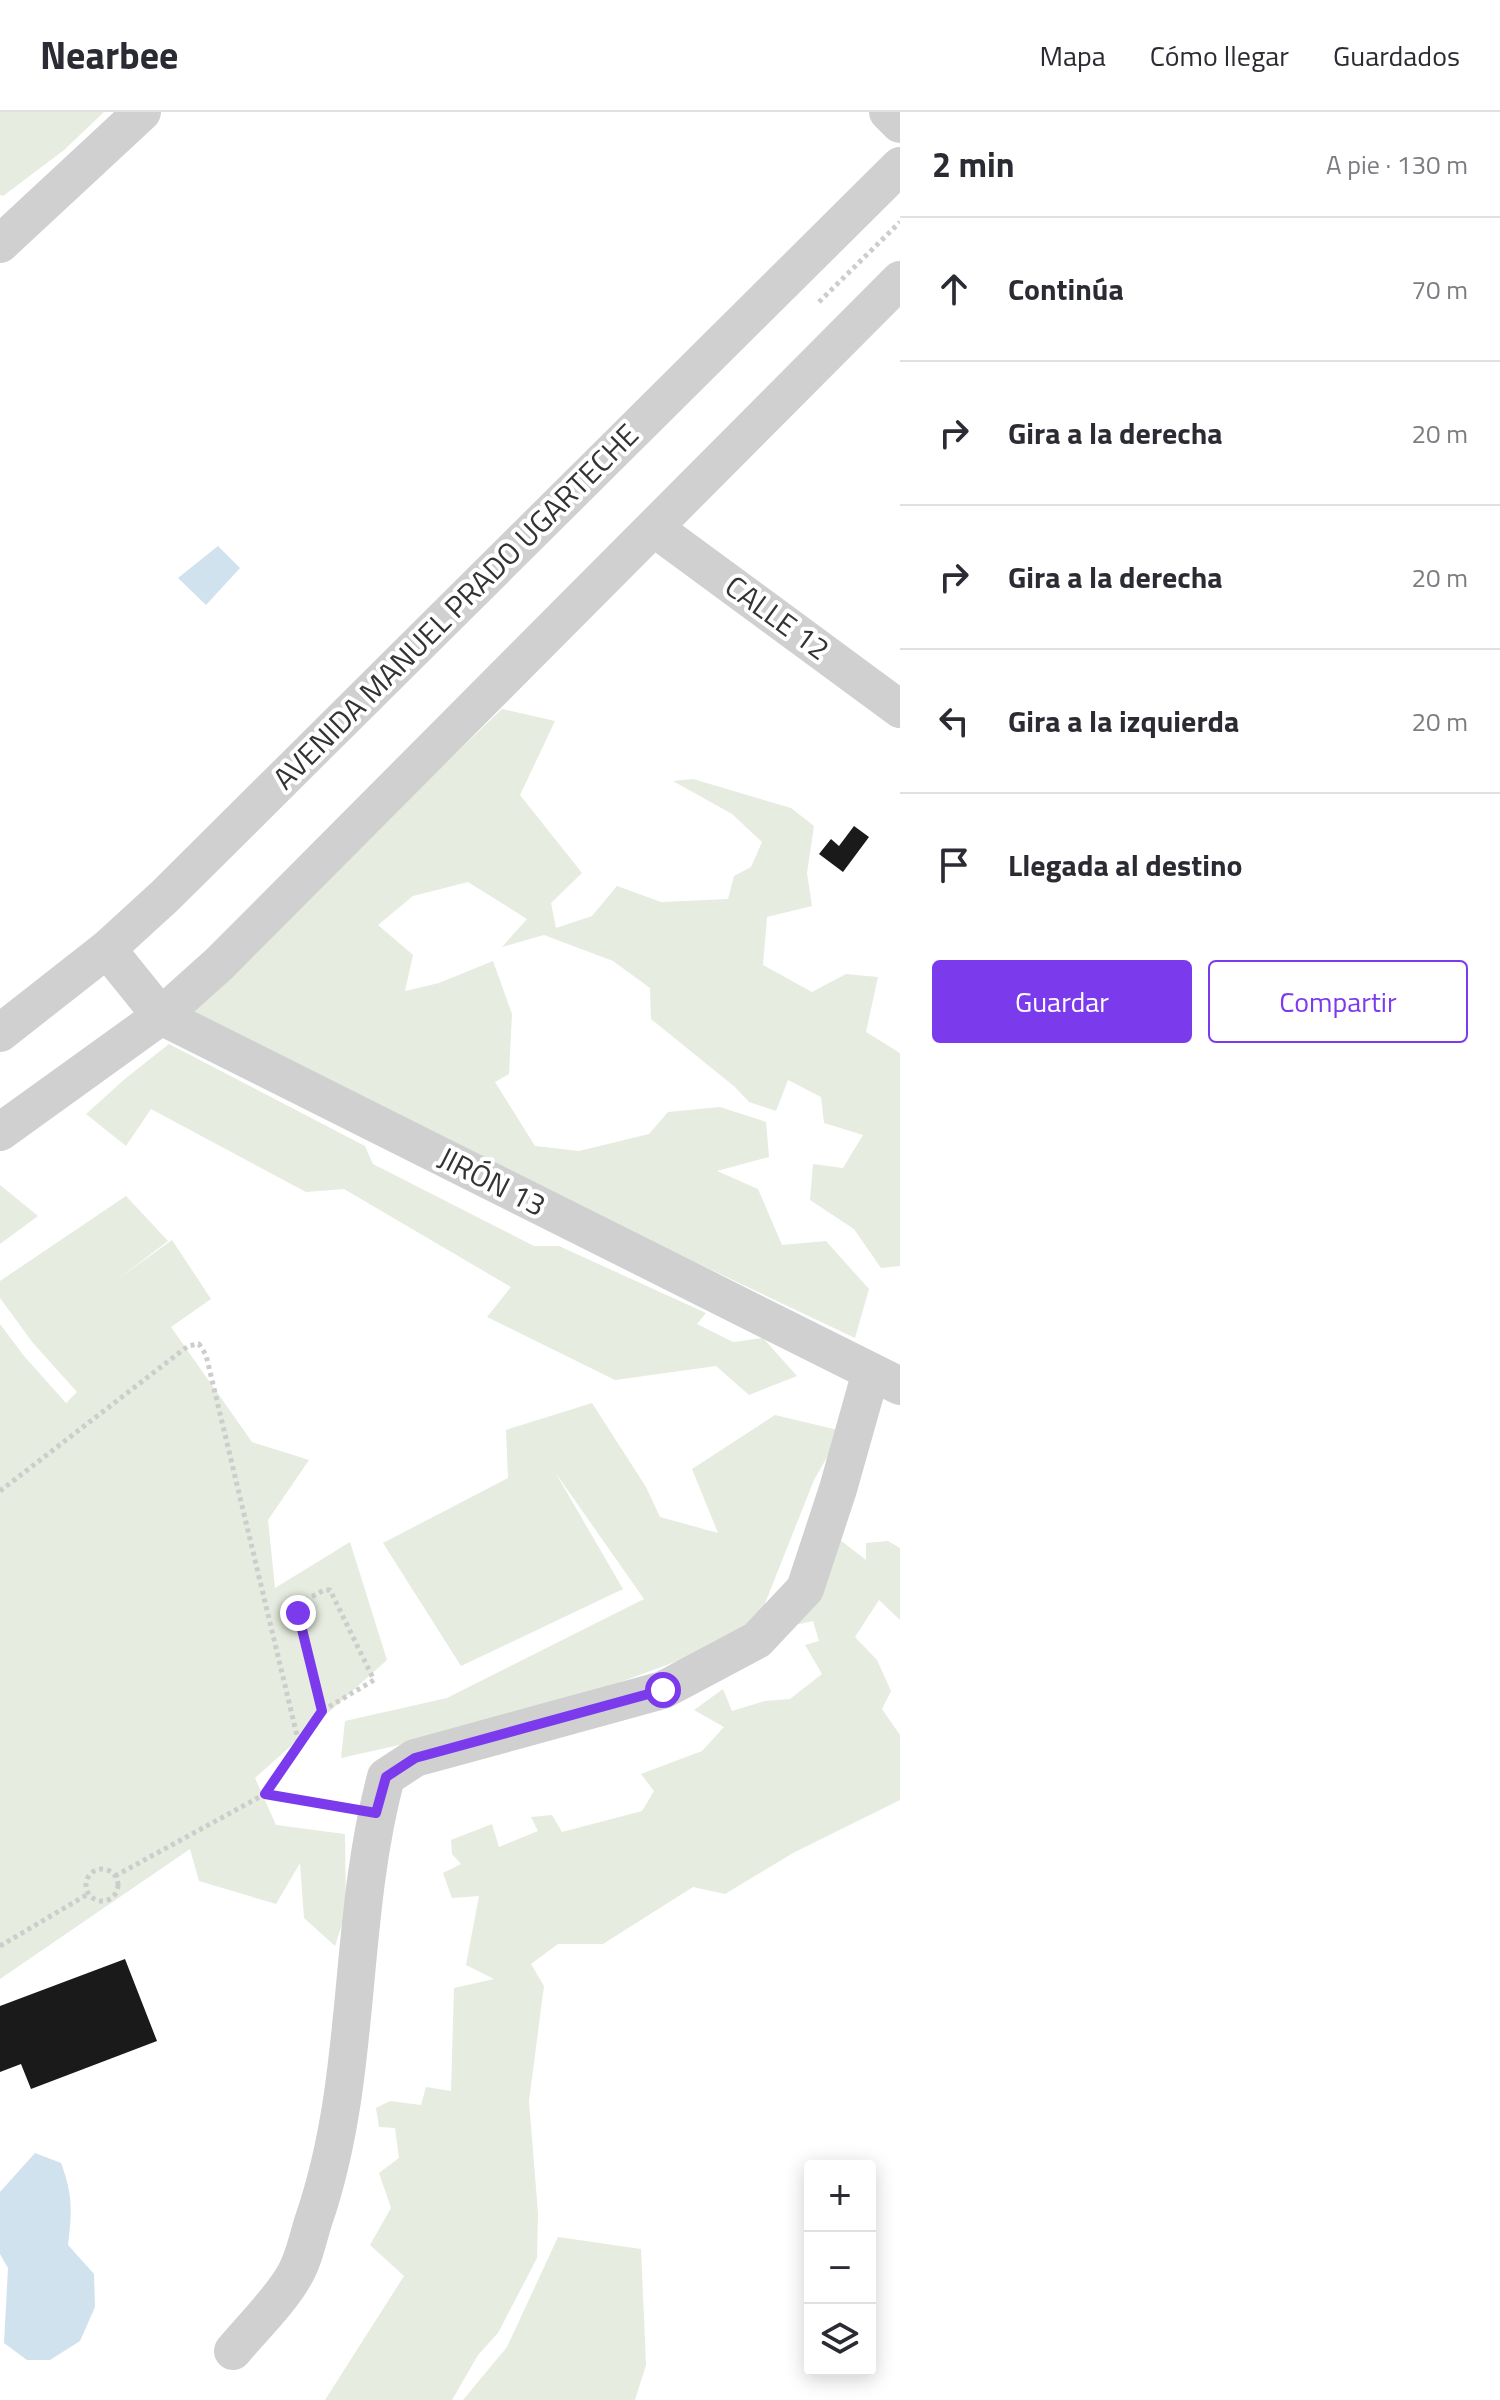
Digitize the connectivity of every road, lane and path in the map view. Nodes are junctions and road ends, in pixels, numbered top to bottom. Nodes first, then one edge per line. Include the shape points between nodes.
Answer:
1 (142, 112) edge
2 (888, 112) edge
3 (900, 124) edge
4 (900, 166) edge
5 (0, 244) edge
6 (900, 280) edge
7 (654, 528) junction
8 (900, 709) edge
9 (107, 949) junction
10 (161, 1016) junction
11 (0, 1033) edge
12 (0, 1132) edge
13 (886, 1379) edge
14 (0, 1491) edge
15 (322, 1711) junction
16 (299, 1744) junction
17 (265, 1794) junction
18 (376, 1813) junction
19 (115, 1876) junction
20 (88, 1894) junction
21 (0, 1946) edge
22 (233, 2351) dead end

1 - 5 street
2 - 3 street
4 - 9 street, AVENIDA MANUEL PRADO UGARTECHE
6 - 7 street
7 - 8 street, CALLE 12
7 - 10 street
9 - 10 street, JIRÓN 13
9 - 11 street, AVENIDA MANUEL PRADO UGARTECHE
10 - 12 street
10 - 13 street, JIRÓN 13
13 - 18 street via 805,1589 757,1640 663,1690 415,1758 386,1777
14 - 16 path via 188,1346 199,1344 206,1355
15 - 15 path via 374,1680 330,1590 298,1604
15 - 16 path
16 - 17 path
17 - 18 path
17 - 19 path
18 - 22 street via 329,2177 295,2276
19 - 20 path via 100,1869 93,1872 87,1878
19 - 20 path via 117,1892 111,1898 103,1902
20 - 21 path

